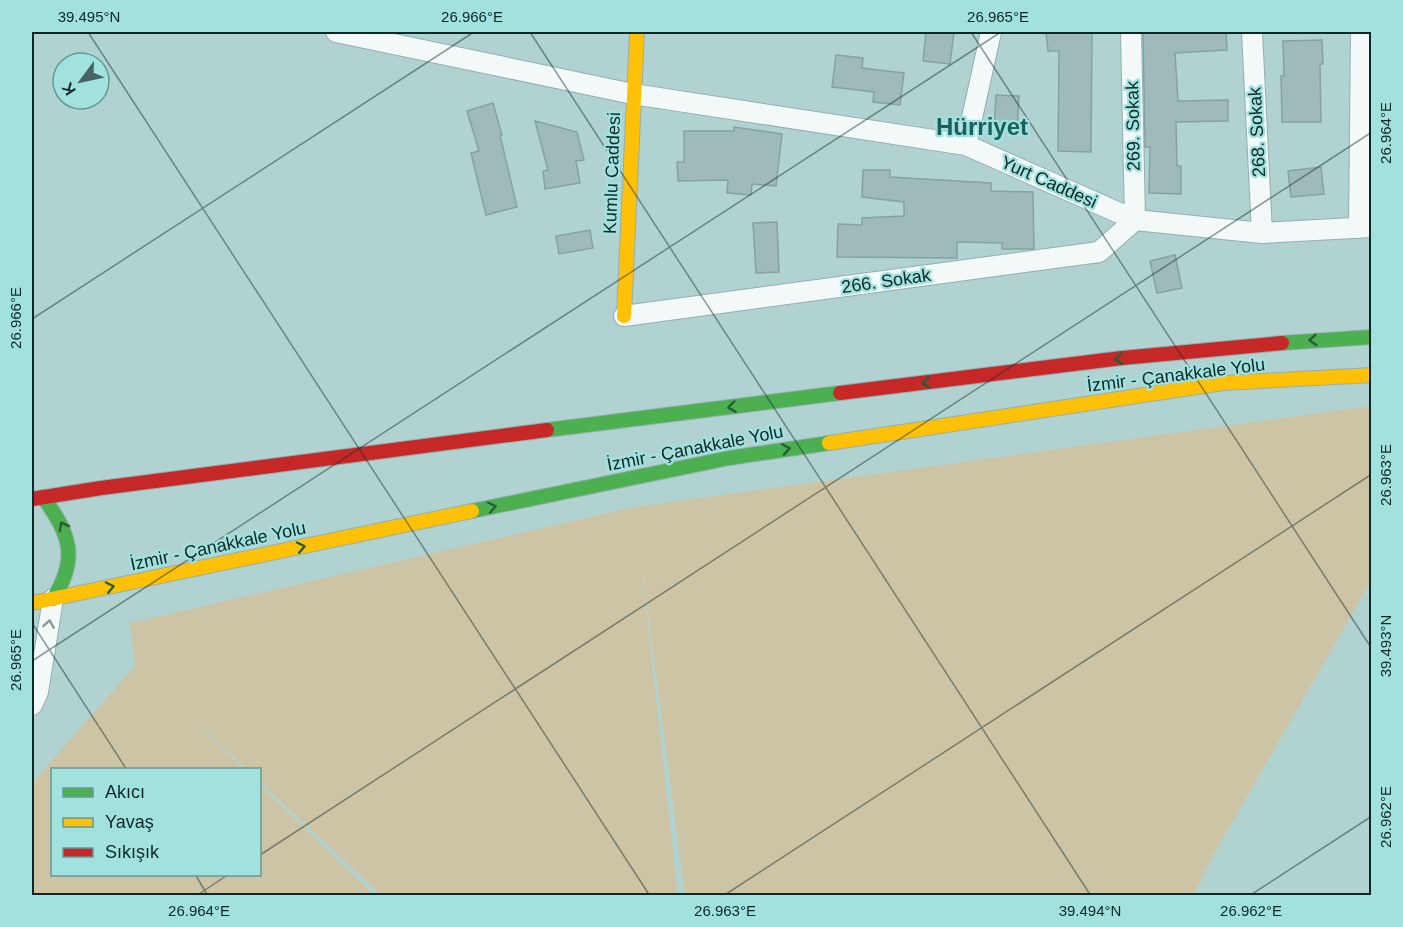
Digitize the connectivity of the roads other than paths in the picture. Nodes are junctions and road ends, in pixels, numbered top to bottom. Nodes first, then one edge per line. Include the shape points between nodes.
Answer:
1 (637, 32) edge
2 (991, 32) edge
3 (1131, 32) edge
4 (1252, 32) edge
5 (346, 33) edge
6 (1364, 34) edge
7 (633, 94) junction
8 (966, 145) junction
9 (1135, 220) junction
10 (1365, 227) edge
11 (1262, 233) junction
12 (624, 316) joint
13 (1371, 337) edge
14 (1371, 375) edge
15 (35, 494) edge
16 (53, 599) junction
17 (32, 603) edge
18 (34, 691) edge

1 - 7 main road, Kumlu Caddesi
2 - 8 street
3 - 9 street, 269. Sokak
4 - 11 street, 268. Sokak
5 - 7 street, Yurt Caddesi
6 - 10 street
7 - 8 street, Yurt Caddesi
7 - 12 main road, Kumlu Caddesi
8 - 9 street, Yurt Caddesi
9 - 11 street, Yurt Caddesi
9 - 12 street, 266. Sokak via 1099,252
10 - 11 street, Yurt Caddesi
13 -> 15 main road, İzmir - Çanakkale Yolu via 1175,352
16 -> 14 main road, İzmir - Çanakkale Yolu via 729,458 1223,383
16 -> 15 main road via 66,577 70,549 61,521
16 - 17 main road, İzmir - Çanakkale Yolu
18 -> 16 street

